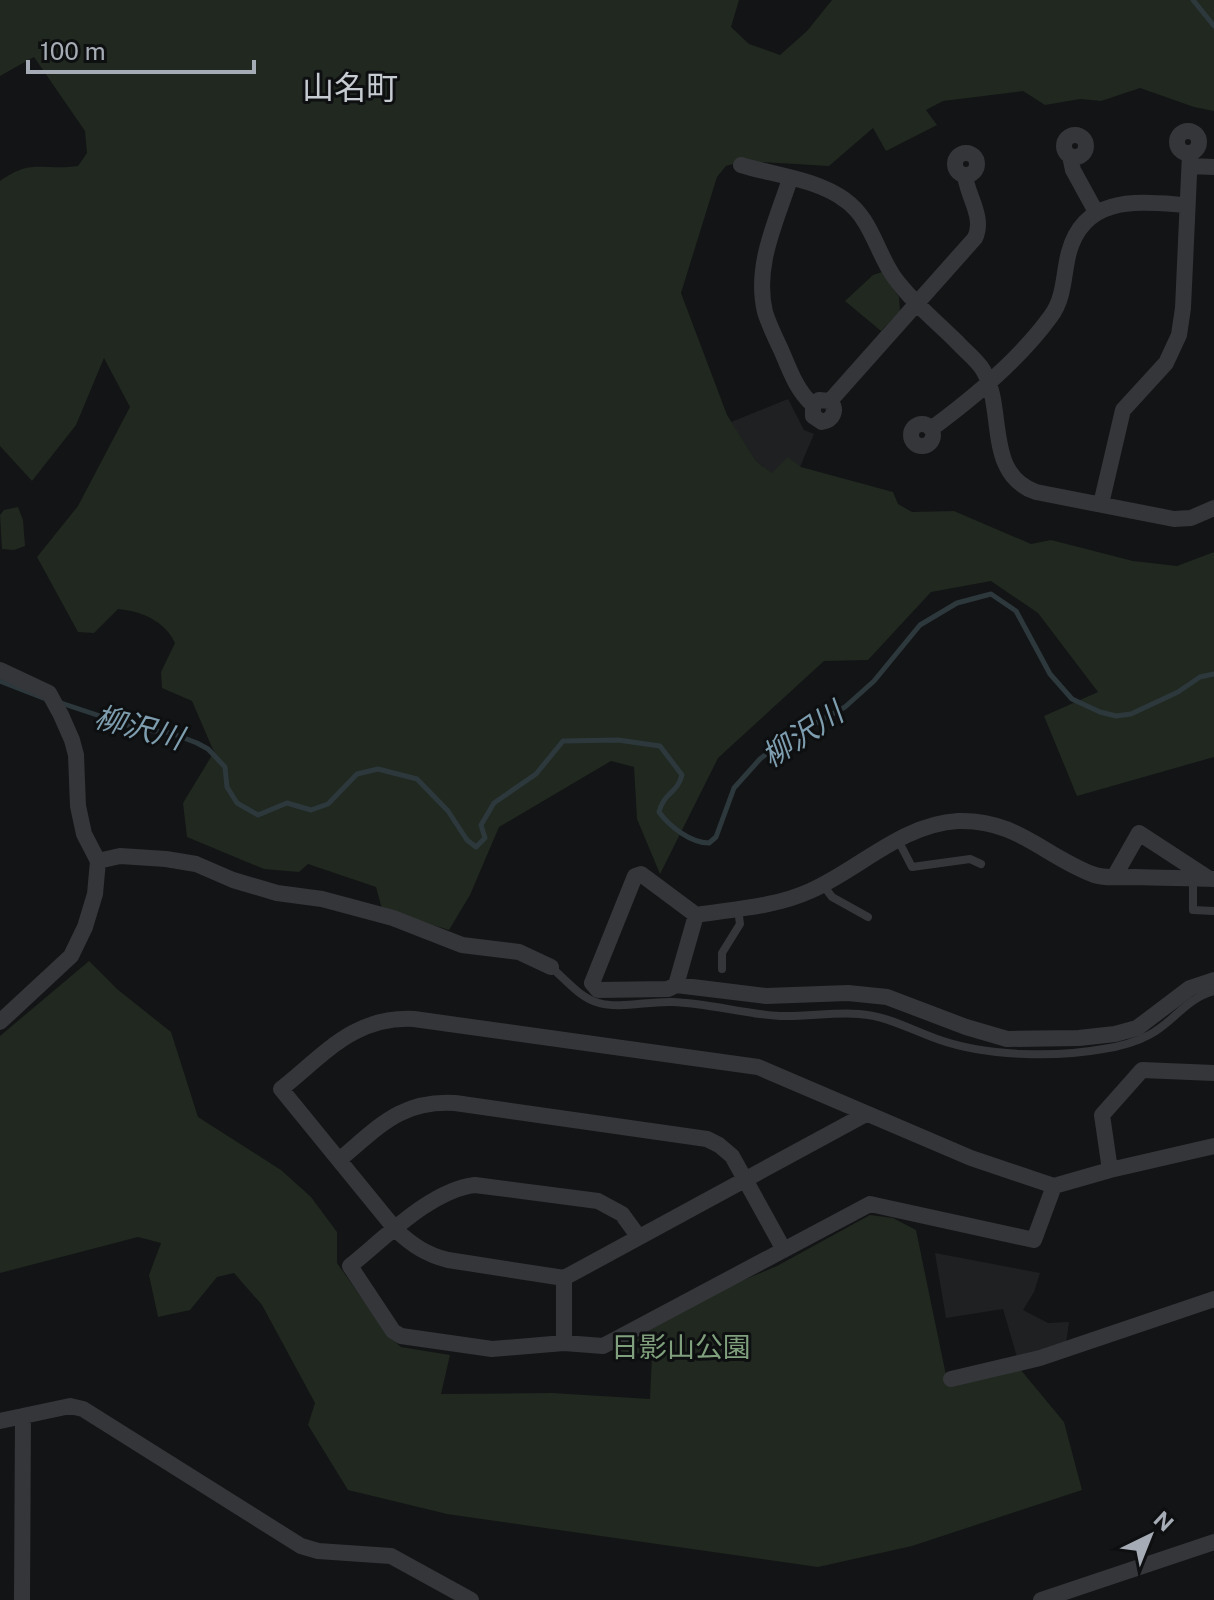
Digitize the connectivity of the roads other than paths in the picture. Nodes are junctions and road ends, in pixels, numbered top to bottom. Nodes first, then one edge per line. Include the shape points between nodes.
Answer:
1 (1070, 156) dead end
2 (741, 165) dead end
3 (1214, 167) edge
4 (965, 175) dead end
5 (790, 179) junction
6 (1186, 205) junction
7 (1096, 212) junction
8 (917, 303) junction
9 (990, 384) junction
10 (931, 429) dead end
11 (1101, 504) junction
12 (1214, 508) edge
13 (0, 670) edge
14 (898, 840) junction
15 (98, 861) junction
16 (981, 864) dead end
17 (1114, 877) junction
18 (1205, 879) edge
19 (823, 885) junction
20 (738, 908) junction
21 (1214, 911) edge
22 (696, 915) junction
23 (868, 917) dead end
24 (551, 967) joint
25 (722, 969) dead end
26 (1214, 980) edge
27 (676, 985) junction
28 (1214, 991) edge
29 (0, 1022) edge
30 (1214, 1073) edge
31 (866, 1114) junction
32 (1214, 1146) edge
33 (339, 1160) junction
34 (1110, 1170) junction
35 (747, 1179) junction
36 (1054, 1186) junction
37 (396, 1230) junction
38 (638, 1236) junction
39 (784, 1250) junction
40 (564, 1278) junction
41 (1214, 1299) edge
42 (564, 1343) junction
43 (951, 1379) dead end
44 (23, 1416) junction
45 (0, 1421) edge
46 (1214, 1542) edge
47 (443, 1592) edge
48 (22, 1600) edge
49 (471, 1600) edge
50 (1041, 1600) edge

1 - 7 street
2 - 5 street
3 - 6 street via 1190,160
4 - 8 street via 979,230
5 - 8 street via 830,191 854,207 893,276
5 - 8 street via 761,288 766,315 803,397 821,403
6 - 7 street via 1130,202
6 - 11 street via 1179,335 1166,363 1123,410
7 - 9 street via 1075,237 1053,315
8 - 9 street via 981,366
9 - 10 street
9 - 11 street via 1002,460 1016,482 1036,492
11 - 12 street via 1174,519
13 - 15 street via 54,702 72,740 84,834
14 - 16 lane via 912,867 970,859
14 - 17 street via 933,826 980,822 1011,829 1094,875
14 - 19 street
15 - 24 street via 120,856 196,864 277,893 393,918 462,945 519,952
15 - 29 street via 95,894 71,956
17 - 18 street
17 - 18 street via 1139,833
18 - 21 lane via 1193,910
19 - 20 street via 784,900
19 - 23 lane via 832,897
20 - 22 street
20 - 25 lane via 740,924 722,953
22 - 27 street
22 - 27 street via 641,874 635,876 592,983 598,990 617,992
24 - 28 lane via 583,996 606,1005 690,1002 782,1016 861,1014 982,1051 1030,1053 1104,1049 1151,1035 1186,1004
26 - 27 street via 1190,988 1137,1028 1079,1038 1007,1039 887,997 766,996
30 - 34 street via 1142,1070 1102,1115
31 - 33 street via 758,1067 392,1018 350,1033 281,1089
31 - 35 street
31 - 36 street
32 - 34 street
33 - 35 street via 396,1114 427,1103 447,1103 707,1139 732,1156
33 - 37 street
34 - 36 street
35 - 38 street
35 - 39 street
36 - 39 street via 1034,1240 870,1204
37 - 38 street via 434,1199 475,1185 598,1201 622,1214
37 - 40 street via 430,1256
37 - 42 street via 350,1266 393,1331 492,1349
38 - 40 street
39 - 42 street via 617,1341 603,1346
40 - 42 street
41 - 43 street via 1040,1358
44 - 45 street
44 - 47 street via 70,1406 83,1409 301,1546 391,1556
44 - 48 street
46 - 50 street
47 - 49 street

